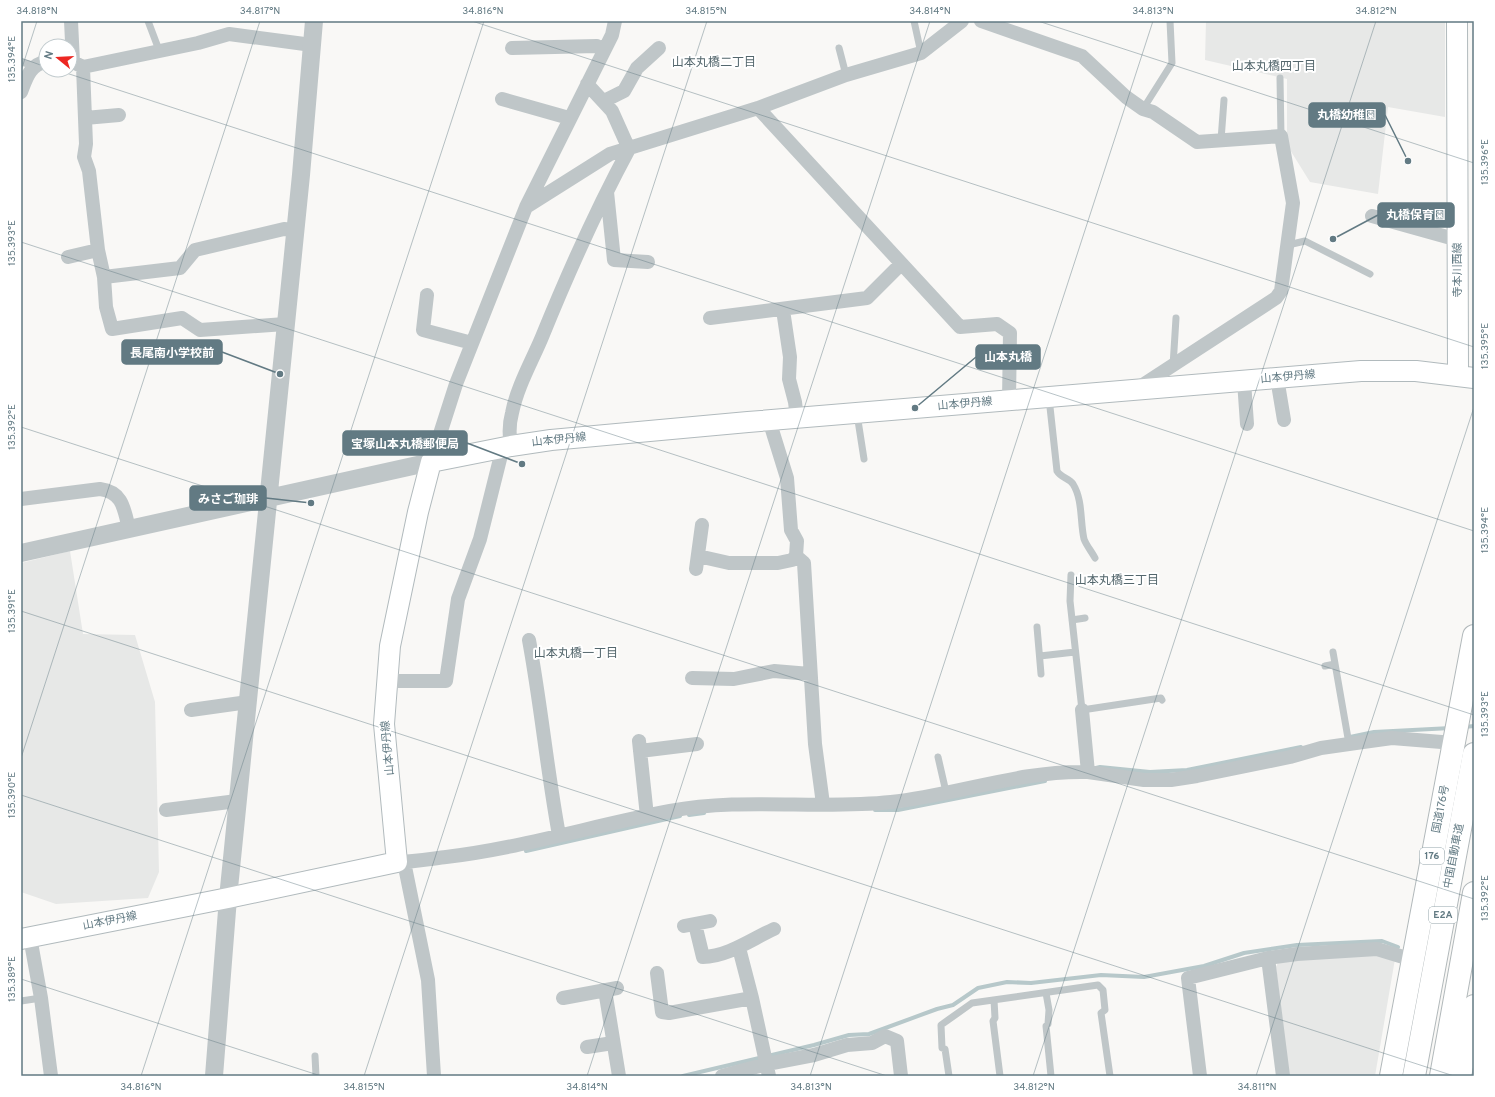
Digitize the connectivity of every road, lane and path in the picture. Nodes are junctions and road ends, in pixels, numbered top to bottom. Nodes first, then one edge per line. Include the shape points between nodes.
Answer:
1 (71, 21) edge
2 (148, 21) edge
3 (314, 21) edge
4 (615, 21) edge
5 (914, 21) edge
6 (962, 21) edge
7 (981, 21) edge
8 (1170, 21) edge
9 (1457, 21) edge
10 (947, 27) edge
11 (73, 38) edge
12 (312, 45) junction
13 (512, 48) dead end
14 (659, 48) dead end
15 (839, 48) dead end
16 (159, 50) junction
17 (604, 50) junction
18 (921, 53) junction
19 (21, 62) edge
20 (38, 64) edge
21 (78, 64) edge
22 (38, 67) edge
23 (846, 75) junction
24 (78, 78) edge
25 (1280, 78) dead end
26 (587, 84) junction
27 (21, 92) edge
28 (502, 99) dead end
29 (1224, 100) dead end
30 (604, 102) junction
31 (758, 108) junction
32 (1143, 109) junction
33 (119, 115) dead end
34 (85, 118) junction
35 (569, 118) junction
36 (1280, 136) junction
37 (1221, 140) junction
38 (629, 149) junction
39 (607, 192) junction
40 (526, 207) junction
41 (1378, 221) dead end
42 (294, 230) junction
43 (1458, 240) junction
44 (1288, 245) junction
45 (98, 250) junction
46 (68, 257) dead end
47 (648, 262) dead end
48 (901, 264) junction
49 (1370, 274) dead end
50 (104, 277) junction
51 (428, 295) dead end
52 (783, 310) junction
53 (710, 318) dead end
54 (1176, 318) dead end
55 (285, 324) junction
56 (472, 343) junction
57 (1173, 367) junction
58 (1466, 376) edge
59 (1277, 378) junction
60 (1244, 380) junction
61 (1136, 390) junction
62 (1049, 397) junction
63 (1009, 400) junction
64 (857, 414) junction
65 (797, 418) junction
66 (769, 420) junction
67 (1284, 420) dead end
68 (1247, 424) dead end
69 (507, 447) junction
70 (864, 459) dead end
71 (431, 462) junction
72 (268, 498) junction
73 (21, 499) edge
74 (702, 525) dead end
75 (129, 529) junction
76 (21, 553) edge
77 (796, 556) junction
78 (1095, 558) dead end
79 (1071, 575) dead end
80 (1085, 618) dead end
81 (1072, 620) junction
82 (1037, 627) dead end
83 (1474, 636) edge
84 (529, 640) dead end
85 (1075, 652) junction
86 (1333, 652) dead end
87 (1040, 656) junction
88 (1335, 664) junction
89 (1325, 666) dead end
90 (810, 674) junction
91 (1041, 674) dead end
92 (692, 678) dead end
93 (388, 681) junction
94 (1162, 700) dead end
95 (248, 702) junction
96 (191, 710) dead end
97 (1082, 710) junction
98 (1454, 743) junction
99 (1349, 744) junction
100 (691, 748) dead end
101 (1474, 754) edge
102 (938, 757) dead end
103 (1088, 772) junction
104 (946, 792) junction
105 (237, 801) junction
106 (823, 804) junction
107 (166, 810) dead end
108 (647, 816) junction
109 (560, 835) junction
110 (400, 862) junction
111 (1474, 893) edge
112 (228, 898) junction
113 (710, 921) dead end
114 (774, 930) dead end
115 (26, 938) edge
116 (739, 948) junction
117 (1268, 958) junction
118 (1413, 960) junction
119 (657, 973) dead end
120 (1046, 993) junction
121 (41, 998) junction
122 (563, 998) dead end
123 (752, 998) junction
124 (994, 1000) junction
125 (21, 1002) edge
126 (1474, 1006) edge
127 (613, 1043) junction
128 (587, 1047) dead end
129 (315, 1056) dead end
130 (768, 1070) edge
131 (51, 1076) edge
132 (214, 1076) edge
133 (316, 1076) edge
134 (434, 1076) edge
135 (619, 1076) edge
136 (722, 1076) edge
137 (901, 1076) edge
138 (949, 1076) edge
139 (1000, 1076) edge
140 (1051, 1076) edge
141 (1110, 1076) edge
142 (1200, 1076) edge
143 (1282, 1076) edge
144 (1391, 1076) edge
145 (1414, 1076) edge
146 (1441, 1076) edge
147 (1460, 1076) edge

1 - 11 street
2 - 16 lane
3 - 12 street
4 - 17 street via 612,35
5 - 18 lane
6 - 10 street
7 - 32 street via 1082,56 1126,97
8 - 32 lane via 1172,63
9 - 43 main road, 寺本川西線
10 - 18 street
12 - 16 street via 229,34
12 - 42 street
13 - 17 street via 598,46
14 - 30 street via 636,68 624,90
15 - 23 lane
16 - 21 street
17 - 26 street
18 - 23 street
19 - 20 lane
22 - 27 street via 26,78
23 - 31 street
24 - 34 street
25 - 36 lane
26 - 30 street
26 - 35 street
28 - 35 street
29 - 37 lane
30 - 38 street via 612,111
31 - 38 street
31 - 48 street
32 - 37 street via 1152,112 1197,142
33 - 34 street
34 - 45 street via 84,157 89,171
35 - 40 street
36 - 37 street
36 - 44 street via 1293,203
38 - 39 street
38 - 40 street via 610,154
39 - 47 street via 614,260
39 - 69 street via 520,388 512,413
40 - 56 street
41 - 43 street
42 - 50 street via 284,229 195,250 180,268
42 - 55 street
43 - 58 main road, 寺本川西線
44 - 49 lane via 1304,241 1345,266
44 - 57 street via 1283,283 1276,298
45 - 46 street
45 - 50 street
48 - 52 street via 867,298
48 - 63 street via 960,327 997,324 1010,333
50 - 55 street via 106,307 112,328 182,318 200,330
51 - 56 street via 422,330
52 - 53 street
52 - 65 street via 790,357 789,378 796,402
54 - 57 lane
55 - 72 street
56 - 71 street
57 - 61 street
58 - 59 main road, 山本伊丹線 via 1387,370
59 - 60 main road, 山本伊丹線
59 - 67 street
60 - 61 main road, 山本伊丹線
60 - 68 street
61 - 62 main road, 山本伊丹線
62 - 63 main road, 山本伊丹線
62 - 78 lane via 1056,471 1075,487 1084,540
63 - 64 main road, 山本伊丹線
64 - 65 main road, 山本伊丹線
64 - 70 lane
65 - 66 main road, 山本伊丹線
66 - 69 main road, 山本伊丹線 via 551,440
66 - 77 street via 787,478 791,530 797,541
69 - 71 main road, 山本伊丹線
69 - 93 street via 480,539 458,599 446,681
71 - 72 street
71 - 93 main road, 山本伊丹線 via 390,646
72 - 75 street
72 - 95 street
73 - 75 street via 109,490 119,497
74 - 77 street via 697,563 778,563 792,560
75 - 76 street
77 - 90 street via 804,563
79 - 81 lane
80 - 81 lane
81 - 85 lane
82 - 87 lane
83 - 98 highway, 国道176号 / 176
84 - 109 street via 540,699 548,775
85 - 87 lane
85 - 97 lane
86 - 88 lane
87 - 91 lane
88 - 89 lane
88 - 99 lane
90 - 92 street via 774,672 734,679
90 - 106 street
93 - 110 main road, 山本伊丹線 via 384,724
94 - 97 lane via 1161,698
95 - 96 street
95 - 105 street
97 - 103 street
98 - 99 street via 1392,738
98 - 118 highway, 国道176号 / 176
99 - 103 street via 1171,780 1144,780
100 - 108 street via 639,746
101 - 145 highway, 中国自動車道 / E2A
102 - 104 lane
103 - 104 street via 1050,773
104 - 106 street via 889,802
105 - 107 street
105 - 112 street
106 - 108 street via 723,804
108 - 109 street
109 - 110 street via 464,855
110 - 112 main road, 山本伊丹線
110 - 134 street via 428,980
111 - 146 highway, E2A
112 - 115 main road, 山本伊丹線
112 - 132 street
113 - 116 street via 690,925 703,957
114 - 116 street
115 - 121 street
116 - 123 street
117 - 118 street via 1377,949
117 - 142 street via 1188,978
117 - 143 street
118 - 144 highway, 国道176号 / 176
119 - 123 street via 657,1013
120 - 124 lane
120 - 140 lane
120 - 141 lane via 1098,986 1103,990 1105,1010 1101,1013
121 - 125 lane
121 - 131 street
122 - 127 street via 611,989
123 - 130 street
124 - 138 lane via 972,1003 941,1025 942,1048 945,1049
124 - 139 lane via 993,1021
126 - 147 highway
127 - 128 street
127 - 135 street
129 - 133 lane
130 - 136 street
130 - 137 street via 847,1045 872,1043 885,1036 897,1041

